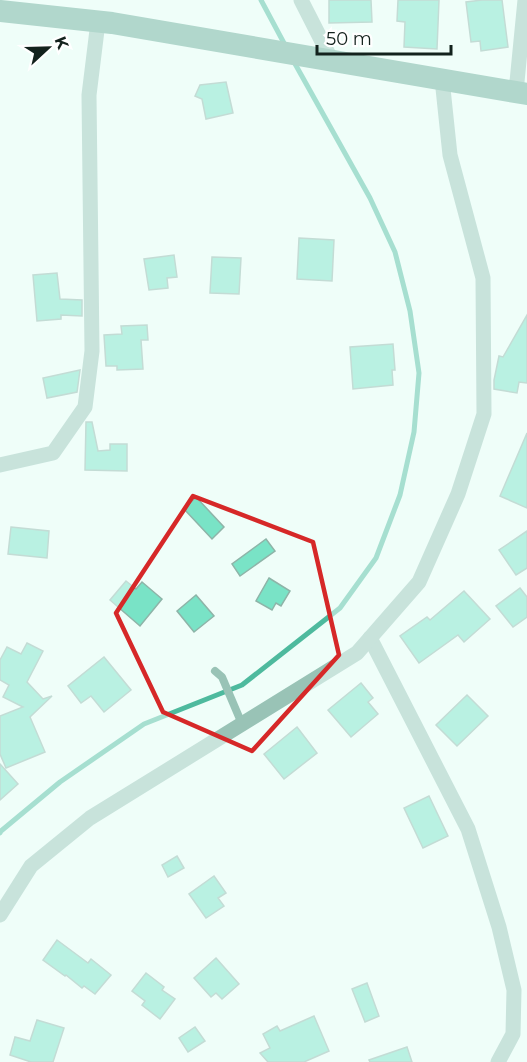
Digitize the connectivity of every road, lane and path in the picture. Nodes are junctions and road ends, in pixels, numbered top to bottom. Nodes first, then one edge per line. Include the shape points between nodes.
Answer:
1 (301, 0) edge
2 (525, 0) edge
3 (0, 11) edge
4 (98, 22) junction
5 (332, 60) junction
6 (442, 79) junction
7 (521, 93) edge
8 (0, 465) edge
9 (370, 638) junction
10 (215, 671) dead end
11 (242, 724) junction
12 (0, 915) edge
13 (498, 1062) edge

1 - 5 street
2 - 7 street
3 - 4 main road
4 - 5 main road
4 - 8 street via 89,95 92,351 85,407 53,453
5 - 6 main road
6 - 7 main road
6 - 9 street via 450,155 483,278 484,414 458,494 419,582
9 - 11 street via 357,653
9 - 13 street via 468,829 500,927 514,990 513,1034
10 - 11 lane via 222,677
11 - 12 street via 90,818 31,866

